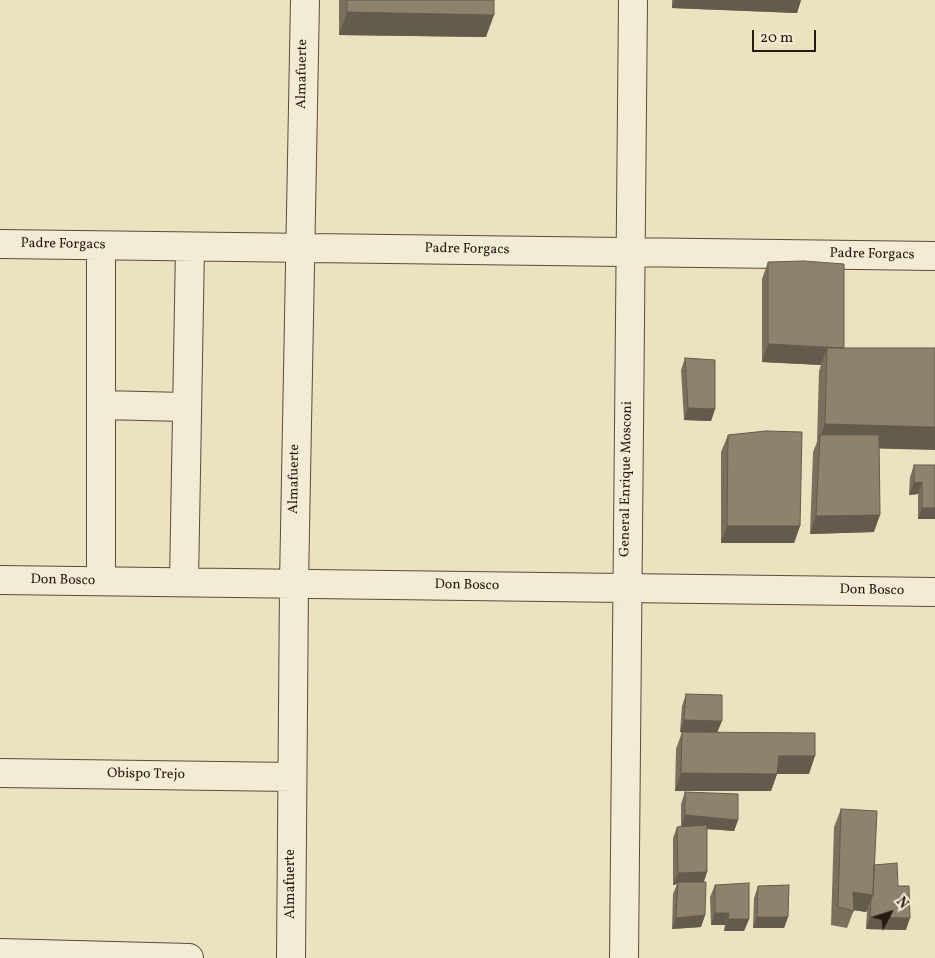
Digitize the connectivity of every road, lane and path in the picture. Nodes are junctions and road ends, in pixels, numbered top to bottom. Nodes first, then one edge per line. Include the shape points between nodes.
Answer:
1 (305, 0) edge
2 (633, 0) edge
3 (0, 244) edge
4 (101, 246) junction
5 (190, 247) junction
6 (299, 248) junction
7 (631, 252) junction
8 (935, 256) edge
9 (101, 405) junction
10 (185, 407) junction
11 (0, 580) edge
12 (101, 581) junction
13 (184, 582) junction
14 (294, 584) junction
15 (626, 588) junction
16 (935, 592) edge
17 (0, 773) edge
18 (292, 777) junction
19 (0, 953) edge
20 (189, 958) edge
21 (291, 958) edge
22 (624, 958) edge

1 - 6 street, Almafuerte
2 - 7 street, General Enrique Mosconi
3 - 4 street, Padre Forgacs
4 - 5 street, Padre Forgacs
4 - 9 street
5 - 6 street, Padre Forgacs
5 - 10 street
6 - 7 street, Padre Forgacs
6 - 14 street, Almafuerte
7 - 8 street, Padre Forgacs
7 - 15 street, General Enrique Mosconi
9 - 10 street
9 - 12 street
10 - 13 street
11 - 12 street, Don Bosco
12 - 13 street, Don Bosco
13 - 14 street, Don Bosco
14 - 15 street, Don Bosco
14 - 18 street, Almafuerte
15 - 16 street, Don Bosco
15 - 22 street, General Enrique Mosconi
17 - 18 street, Obispo Trejo
18 - 21 street, Almafuerte
19 - 20 street

